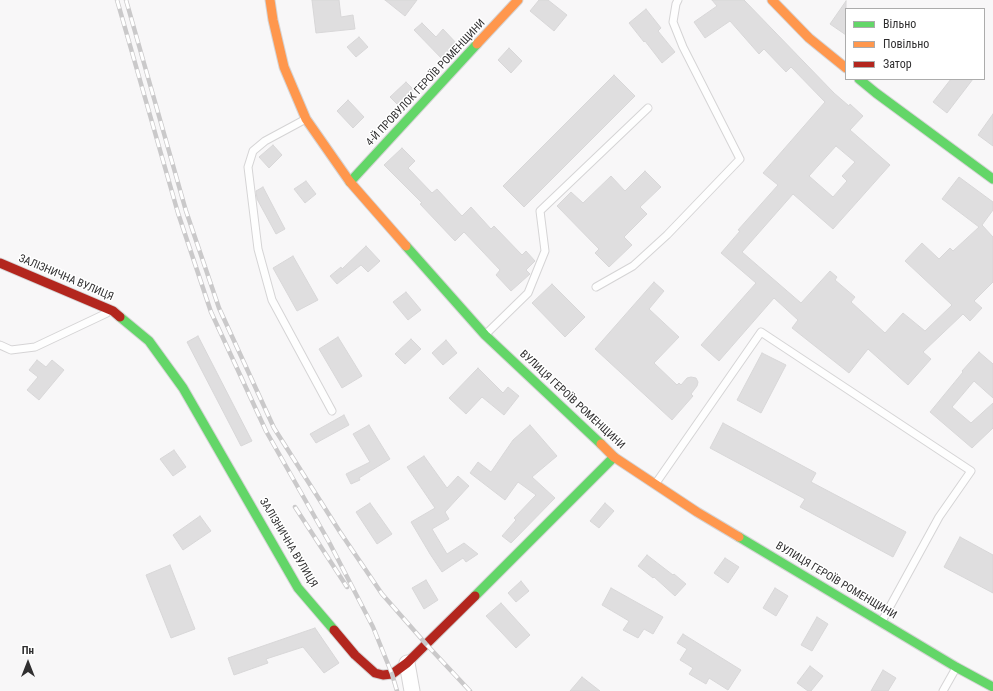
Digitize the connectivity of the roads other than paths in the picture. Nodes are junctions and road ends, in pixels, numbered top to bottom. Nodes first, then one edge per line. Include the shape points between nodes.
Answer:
1 (270, 0) edge
2 (518, 0) edge
3 (678, 0) edge
4 (772, 0) edge
5 (845, 67) edge
6 (860, 80) edge
7 (648, 108) dead end
8 (306, 119) junction
9 (993, 179) edge
10 (350, 182) junction
11 (0, 262) edge
12 (596, 287) dead end
13 (112, 311) junction
14 (485, 335) junction
15 (0, 345) edge
16 (332, 411) dead end
17 (614, 457) junction
18 (655, 484) junction
19 (881, 622) junction
20 (407, 663) junction
21 (956, 667) junction
22 (993, 687) edge
23 (412, 691) edge
24 (943, 691) edge

1 - 8 street, ВУЛИЦЯ ГЕРОЇВ РОМЕНЩИНИ via 284,67
2 - 10 street, 4-Й ПРОВУЛОК ГЕРОЇВ РОМЕНЩИНИ
3 - 12 lane via 673,22 682,47 740,159 667,235 633,266
4 - 5 street via 809,38
6 - 9 street
7 - 14 lane via 540,211 545,252 528,293
8 - 10 street, ВУЛИЦЯ ГЕРОЇВ РОМЕНЩИНИ
8 - 16 lane via 265,141 253,151 248,167 258,249 272,300
10 - 14 street, ВУЛИЦЯ ГЕРОЇВ РОМЕНЩИНИ
11 - 13 street, ЗАЛІЗНИЧНА ВУЛИЦЯ
13 - 15 lane via 35,348 11,350
13 - 20 street, ЗАЛІЗНИЧНА ВУЛИЦЯ via 149,341 183,388 298,588 355,655 375,673 392,674
14 - 17 street, ВУЛИЦЯ ГЕРОЇВ РОМЕНЩИНИ
17 - 18 street, ВУЛИЦЯ ГЕРОЇВ РОМЕНЩИНИ
17 - 20 street, ЗАЛІЗНИЧНА ВУЛИЦЯ
18 - 19 street, ВУЛИЦЯ ГЕРОЇВ РОМЕНЩИНИ via 697,512
18 - 19 lane via 760,332 971,471 939,517
19 - 21 street, ВУЛИЦЯ ГЕРОЇВ РОМЕНЩИНИ
20 - 23 street
21 - 22 street, ВУЛИЦЯ ГЕРОЇВ РОМЕНЩИНИ
21 - 24 lane

